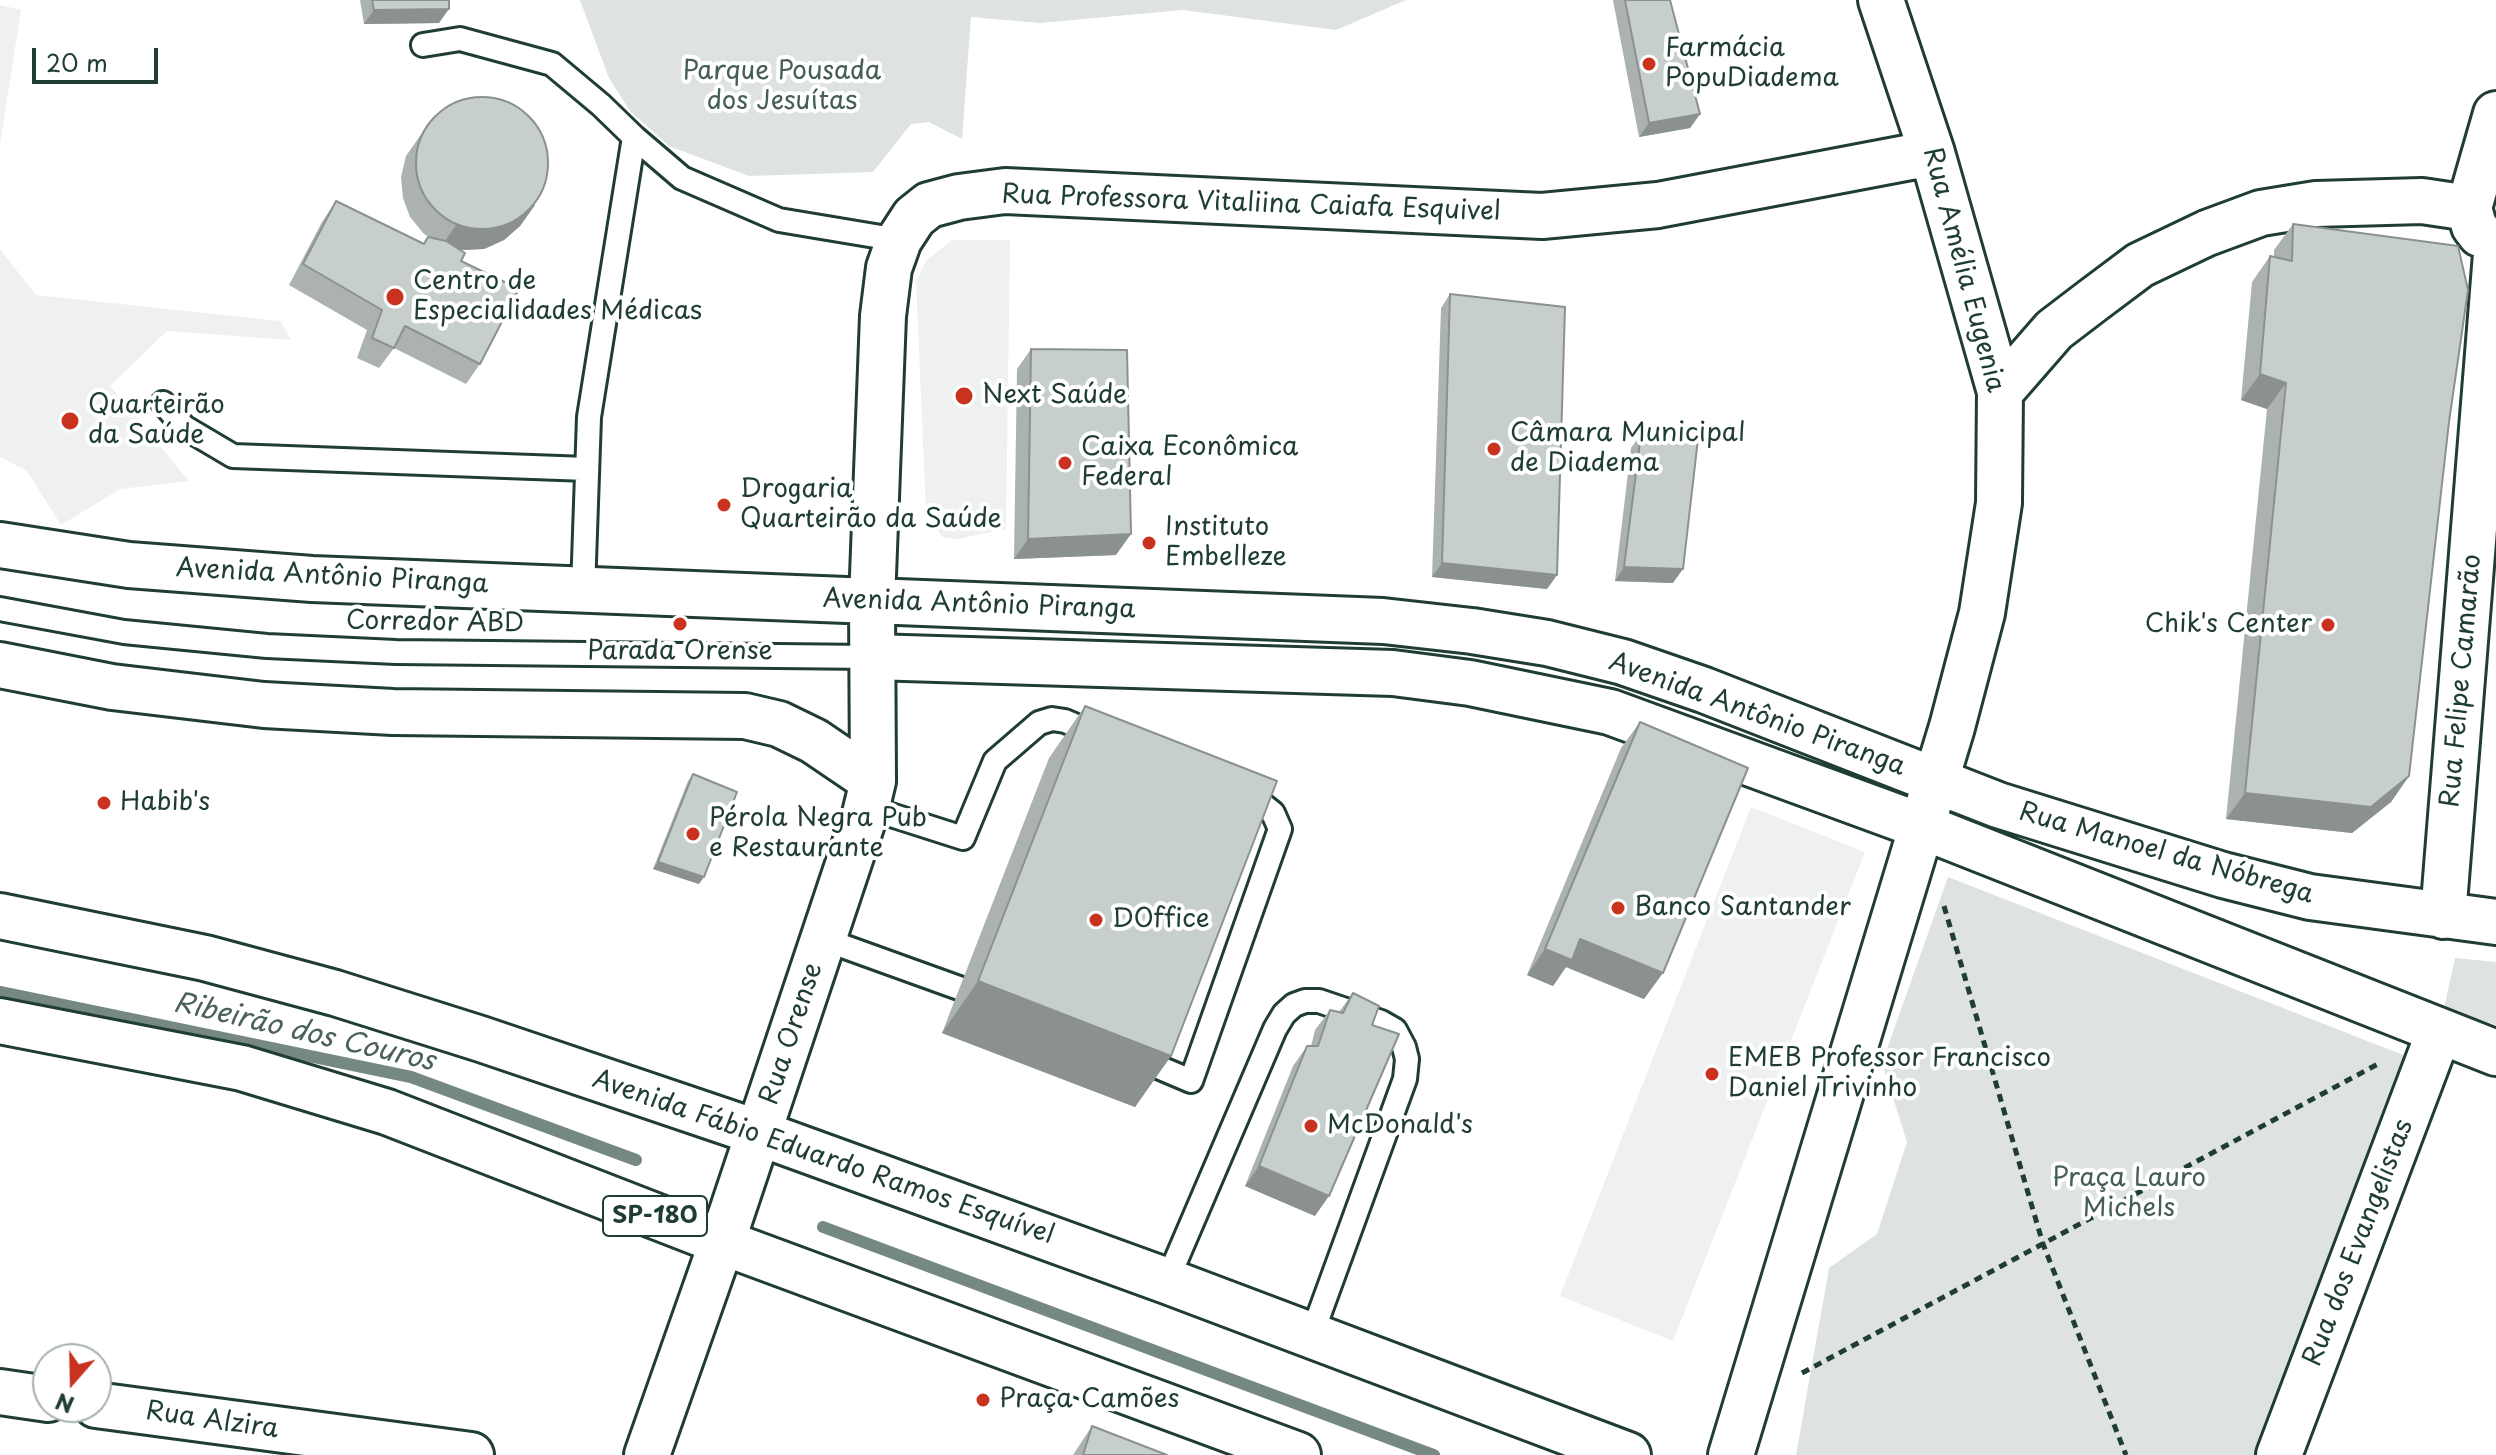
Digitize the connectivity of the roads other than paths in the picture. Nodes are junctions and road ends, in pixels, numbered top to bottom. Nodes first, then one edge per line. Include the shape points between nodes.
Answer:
1 (1881, 0) edge
2 (423, 45) dead end
3 (2496, 114) edge
4 (634, 137) junction
5 (1932, 153) junction
6 (2469, 208) junction
7 (899, 240) junction
8 (2496, 243) edge
9 (2496, 254) edge
10 (2000, 392) junction
11 (163, 403) dead end
12 (587, 469) junction
13 (0, 545) edge
14 (583, 590) junction
15 (872, 601) junction
16 (0, 609) edge
17 (872, 657) junction
18 (0, 665) edge
19 (1120, 744) edge
20 (1935, 781) junction
21 (1217, 784) edge
22 (869, 794) junction
23 (1921, 826) junction
24 (0, 916) edge
25 (2443, 916) junction
26 (2496, 922) edge
27 (823, 939) junction
28 (959, 988) dead end
29 (0, 1021) edge
30 (2439, 1032) junction
31 (2496, 1053) edge
32 (1151, 1064) edge
33 (759, 1133) junction
34 (722, 1242) junction
35 (1167, 1281) junction
36 (1312, 1334) junction
37 (0, 1392) edge
38 (32, 1397) edge
39 (112, 1407) edge
40 (471, 1455) edge
41 (647, 1455) edge
42 (1298, 1455) edge
43 (1628, 1455) edge
44 (1731, 1455) edge
45 (2279, 1455) edge

1 - 5 street, Rua Amélia Eugenia
2 - 4 lane via 460,39 552,64
3 - 6 street
4 - 7 lane via 682,178 779,220
4 - 12 lane via 589,417
5 - 7 street, Rua Professora Vitaliina Caiafa Esquivel via 1658,205 1542,216 1005,191 929,205
5 - 10 street, Rua Amélia Eugenia
6 - 8 street via 2474,226
6 - 10 street via 2422,201 2316,204 2261,213 2207,233 2140,265 2054,330
7 - 15 street, Rua Professora Vitaliina Caiafa Esquivel via 889,268 883,316
9 - 25 street, Rua Felipe Camarão
10 - 20 street, Rua Amélia Eugenia via 1999,503 1982,613
11 - 12 lane via 184,427 233,456
12 - 14 lane
13 - 14 street, Avenida Antônio Piranga via 129,565
14 - 15 street, Avenida Antônio Piranga
15 - 17 street, Rua Orense
15 - 20 street, Avenida Antônio Piranga via 1383,621 1532,641 1623,662 1704,690
16 - 17 lane, Corredor ABD via 124,632 267,646
17 - 22 street, Rua Orense
17 - 23 street, Avenida Antônio Piranga via 1393,673 1470,683 1610,712
18 - 22 street via 112,687 264,705 393,712 745,716 779,724 814,741
19 - 22 lane via 1065,721 1039,723 995,761 963,838
20 - 23 street, Rua Amélia Eugenia
20 - 25 street, Rua Manoel da Nóbrega via 2053,824 2223,875 2310,897
21 - 32 lane via 1258,801 1273,813 1280,829 1191,1081
22 - 27 street, Rua Orense
23 - 30 street, Avenida Antônio Piranga
23 - 44 street, Rua Amélia Eugenia
24 - 33 street, Avenida Fábio Eduardo Ramos Esquível via 205,958 335,993
25 - 26 street, Rua Manoel da Nóbrega
27 - 28 lane
27 - 33 street, Rua Orense
29 - 34 street, SP-180 via 242,1068 387,1112
30 - 31 street, Avenida Antônio Piranga
30 - 45 street, Rua dos Evangelistas
33 - 34 street, Rua Orense
33 - 35 street, Avenida Fábio Eduardo Ramos Esquível
34 - 41 street, Rua Orense
34 - 42 street, SP-180
35 - 36 street, Avenida Fábio Eduardo Ramos Esquível
35 - 36 lane via 1284,1014 1294,1005 1319,1001 1381,1022 1395,1030 1404,1047 1405,1079
36 - 43 street, Avenida Fábio Eduardo Ramos Esquível
37 - 38 street
39 - 40 street, Rua Alzira

